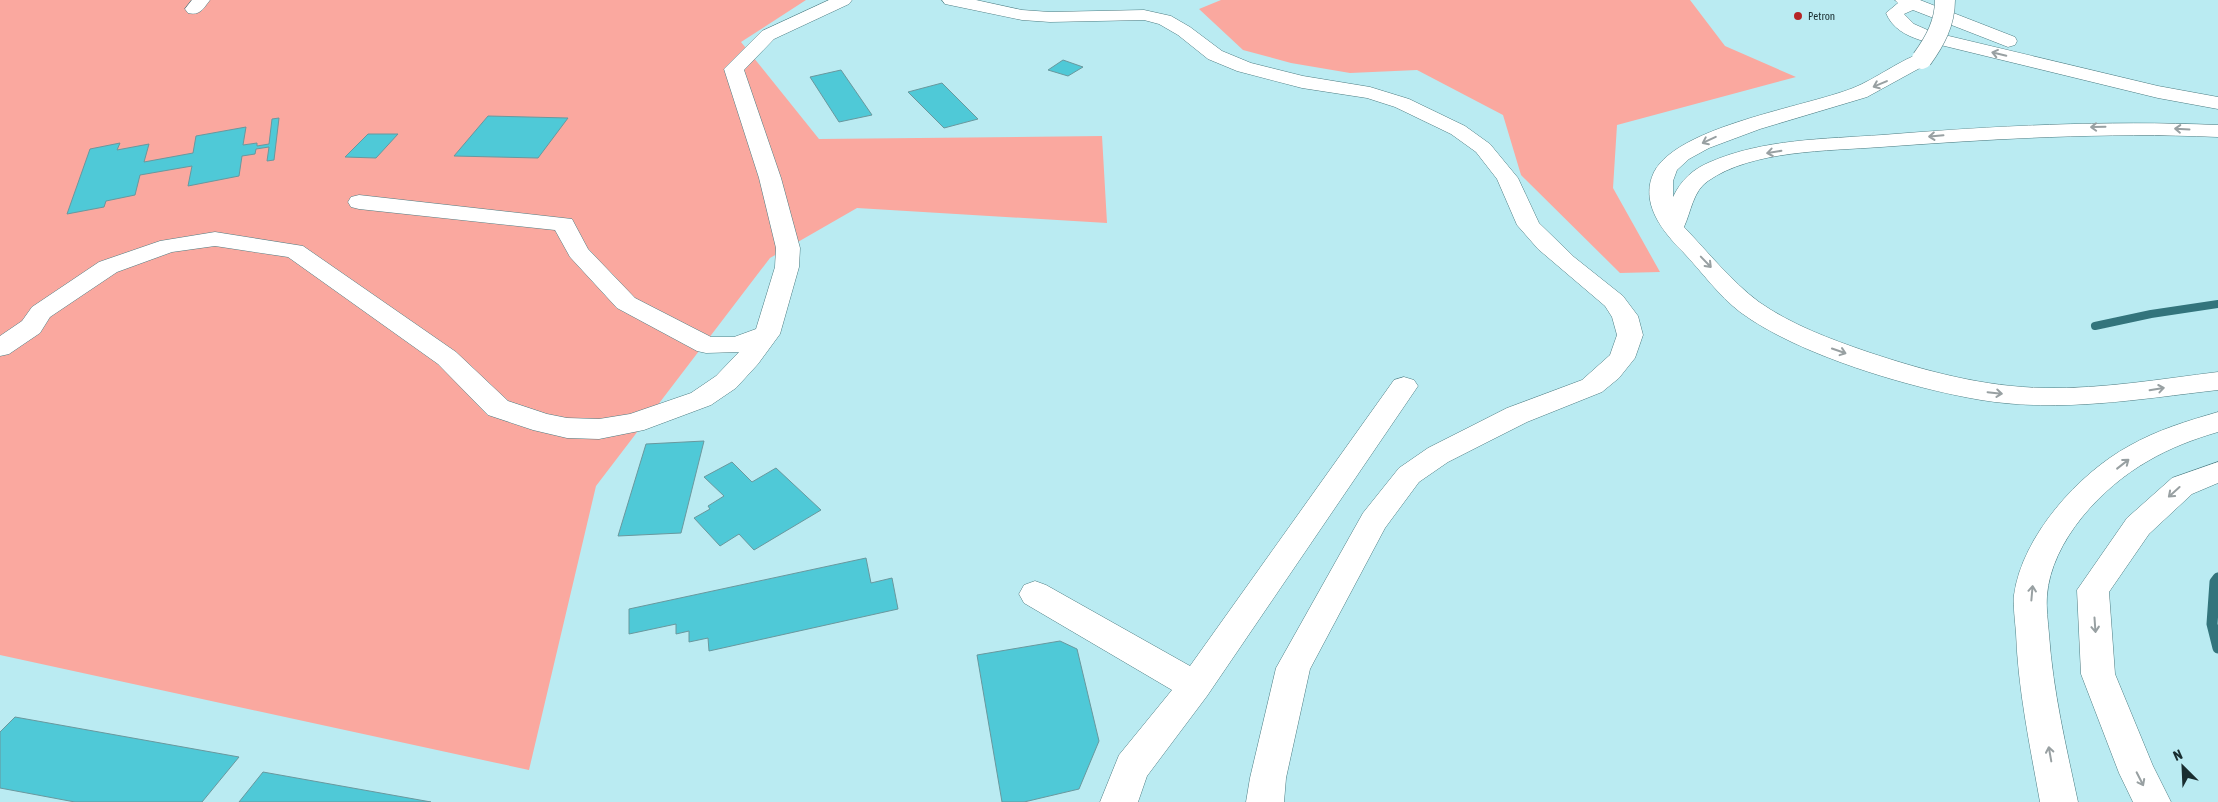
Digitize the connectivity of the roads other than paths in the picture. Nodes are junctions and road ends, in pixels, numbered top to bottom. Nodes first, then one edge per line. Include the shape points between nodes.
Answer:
1 (843, 0) edge
2 (951, 0) edge
3 (1945, 0) edge
4 (1909, 2) edge
5 (2209, 101) edge
6 (2218, 131) edge
7 (359, 202) dead end
8 (1672, 228) junction
9 (767, 334) junction
10 (0, 348) edge
11 (2218, 381) edge
12 (1404, 386) dead end
13 (2218, 422) edge
14 (2218, 472) edge
15 (1035, 594) dead end
16 (1195, 686) junction
17 (1119, 802) edge
18 (1265, 802) edge
19 (2059, 802) edge
20 (2152, 802) edge

1 - 9 main road via 768,35 734,69 770,178 788,248 787,267
2 - 18 main road via 1022,15 1144,15 1164,20 1214,55 1244,68 1370,93 1402,103 1458,130 1483,148 1507,178 1529,225 1546,244 1614,301 1625,316 1630,335 1617,365 1592,386 1516,415 1438,455 1409,475 1374,521 1293,668
3 -> 8 main road, bridge via 1946,11 1934,43 1922,59 1893,78 1852,96 1712,138 1667,168 1661,186 1664,209
4 - 5 main road via 1895,13 1896,16 1904,25 1926,36 2158,92
6 -> 8 main road via 2147,127 2061,128 1814,146 1762,154 1740,159 1700,176 1685,193
7 - 9 main road via 564,224 578,252 626,303 706,345 736,345
8 -> 11 main road via 1748,306 1791,332 1891,370 1981,392 2023,396 2135,392
9 - 10 main road via 726,382 701,399 634,423 599,429 567,428 498,408 447,358 296,251 215,239 168,246 108,267 42,312 31,327
12 - 16 main road
19 -> 13 main road via 2034,664 2031,592 2038,562 2049,539 2092,489 2127,460 2176,434
14 -> 20 main road via 2182,486 2138,526 2093,590 2098,674
15 - 16 main road
16 - 17 main road via 1132,767

